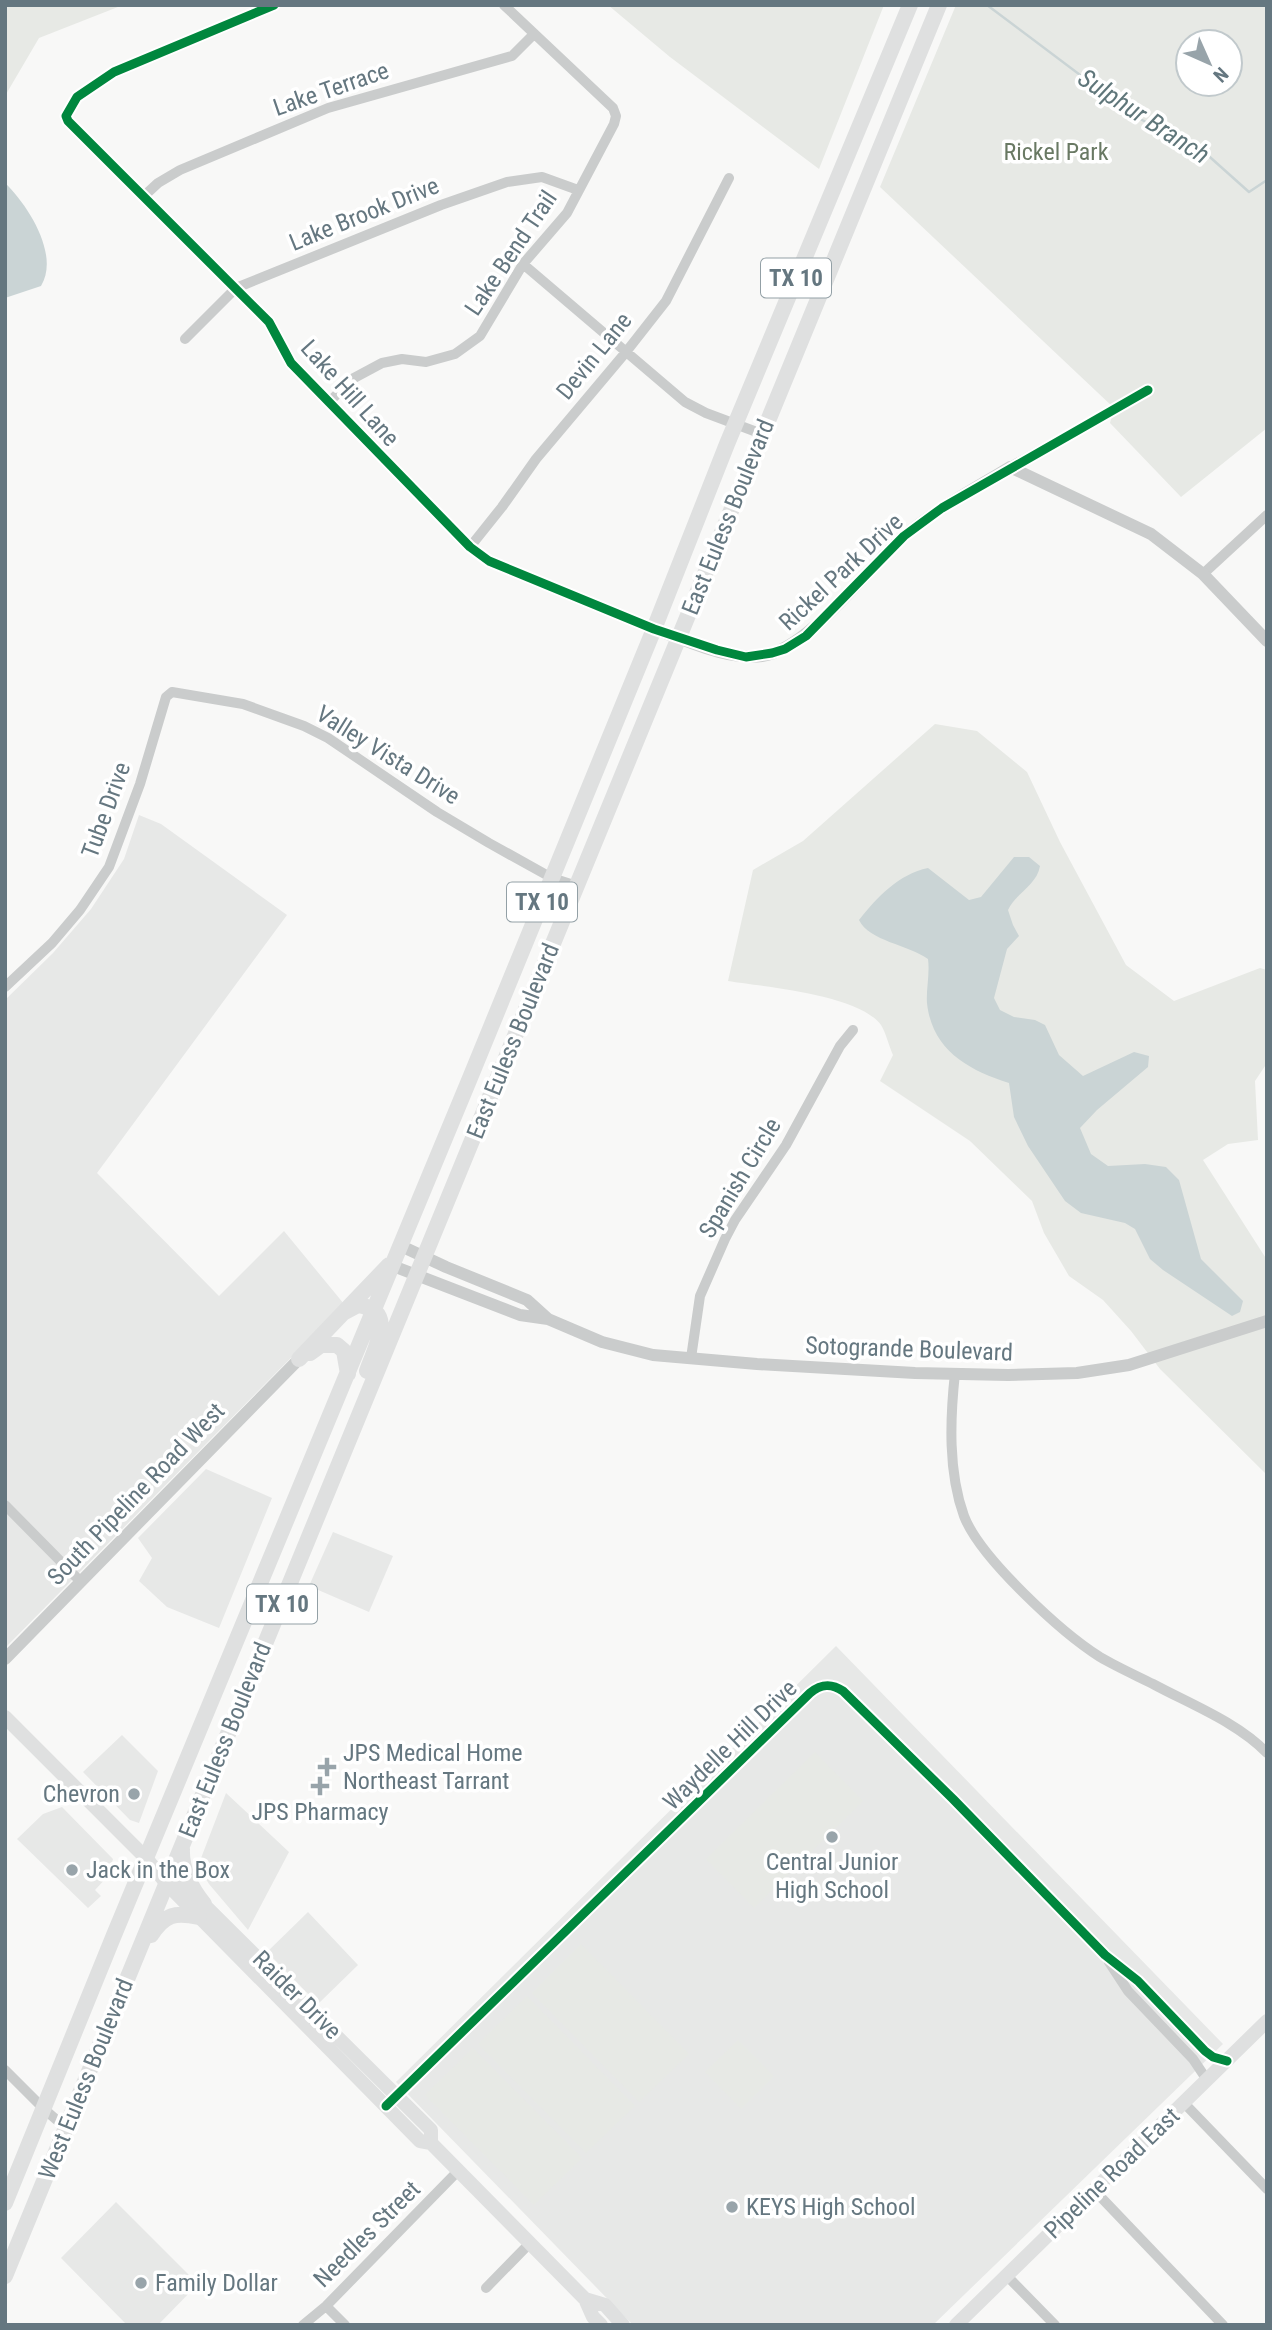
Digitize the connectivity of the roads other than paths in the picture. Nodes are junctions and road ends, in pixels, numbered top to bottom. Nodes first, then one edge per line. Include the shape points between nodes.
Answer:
1 (274, 5) edge
2 (504, 5) edge
3 (910, 5) edge
4 (939, 5) edge
5 (534, 34) junction
6 (729, 178) dead end
7 (578, 190) junction
8 (144, 196) junction
9 (523, 264) junction
10 (236, 288) junction
11 (184, 339) dead end
12 (626, 352) junction
13 (1148, 390) dead end
14 (329, 402) junction
15 (735, 424) junction
16 (762, 435) junction
17 (1010, 467) junction
18 (1267, 515) edge
19 (470, 547) junction
20 (1203, 574) junction
21 (654, 629) junction
22 (679, 638) junction
23 (1267, 641) edge
24 (166, 697) joint
25 (552, 878) junction
26 (577, 886) junction
27 (5, 987) edge
28 (852, 1030) dead end
29 (397, 1256) junction
30 (425, 1258) junction
31 (418, 1276) junction
32 (374, 1311) junction
33 (343, 1313) junction
34 (548, 1319) junction
35 (1263, 1322) edge
36 (691, 1358) junction
37 (299, 1359) junction
38 (955, 1373) junction
39 (348, 1374) junction
40 (352, 1434) junction
41 (5, 1505) edge
42 (264, 1576) junction
43 (80, 1581) junction
44 (289, 1586) junction
45 (5, 1659) edge
46 (5, 1717) edge
47 (1267, 1753) edge
48 (183, 1843) junction
49 (147, 1859) junction
50 (169, 1877) junction
51 (202, 1911) junction
52 (1105, 1955) junction
53 (136, 1958) junction
54 (250, 1958) junction
55 (1267, 2021) edge
56 (1227, 2061) junction
57 (5, 2070) edge
58 (1207, 2080) junction
59 (397, 2095) junction
60 (1184, 2103) junction
61 (386, 2106) junction
62 (44, 2109) junction
63 (66, 2128) junction
64 (431, 2143) junction
65 (458, 2171) junction
66 (1267, 2189) edge
67 (1094, 2190) junction
68 (5, 2203) edge
69 (530, 2243) junction
70 (5, 2276) edge
71 (1007, 2276) junction
72 (486, 2288) dead end
73 (585, 2299) junction
74 (326, 2306) junction
75 (303, 2325) edge
76 (345, 2325) edge
77 (601, 2325) edge
78 (623, 2325) edge
79 (956, 2325) edge
80 (1055, 2325) edge
81 (1223, 2325) edge

1 - 8 street, Lake Hill Lane via 114,72 77,97 66,116 68,121
2 - 5 street
3 - 15 main road, East Euless Boulevard / TX 10
4 - 16 main road, East Euless Boulevard / TX 10
5 - 7 street, Lake Bend Trail via 613,108 616,116
5 - 8 street, Lake Terrace via 512,56 328,108 180,170
6 - 12 street, Devin Lane via 666,301
7 - 9 street, Lake Bend Trail via 567,213
7 - 10 street, Lake Brook Drive via 542,177 507,182
8 - 10 street, Lake Hill Lane
9 - 12 street
9 - 14 street, Lake Bend Trail via 480,335 455,354 426,362 402,359 382,363 354,378
10 - 11 street, Lake Brook Drive
10 - 14 street, Lake Hill Lane via 269,322 291,363
12 - 15 street via 685,402
12 - 19 street, Devin Lane
13 - 17 street, Rickel Park Drive
14 - 19 street, Lake Hill Lane
15 - 16 street
15 - 21 main road, East Euless Boulevard / TX 10
16 - 22 main road, East Euless Boulevard / TX 10
17 - 20 street via 1151,534
17 - 22 street, Rickel Park Drive via 904,536 806,636 785,649 746,657
18 - 20 street
19 - 21 street, Lake Hill Lane via 489,561
20 - 23 street
21 - 22 street, Rickel Park Drive
21 - 25 main road, East Euless Boulevard / TX 10
22 - 26 main road, East Euless Boulevard / TX 10
24 - 25 street, Valley Vista Drive via 173,692 243,704 302,725 437,812
24 - 27 street, Tube Drive via 109,867 66,926
25 - 26 street, Valley Vista Drive
25 - 29 main road, East Euless Boulevard / TX 10
26 - 30 main road, East Euless Boulevard / TX 10
28 - 36 street, Spanish Circle via 725,1239 700,1296
29 - 30 street, Sotogrande Boulevard
29 - 31 street, Sotogrande Boulevard
29 - 32 main road, East Euless Boulevard / TX 10
29 - 33 main road
30 - 31 main road, East Euless Boulevard / TX 10
30 - 34 street, Sotogrande Boulevard via 527,1300
31 - 34 street, Sotogrande Boulevard via 520,1315
31 - 40 main road, East Euless Boulevard / TX 10
32 - 33 main road via 358,1305
32 - 39 main road, East Euless Boulevard / TX 10
32 - 40 main road via 381,1334 358,1399
33 - 37 main road
34 - 36 street, Sotogrande Boulevard via 602,1342 653,1355
35 - 38 street, Sotogrande Boulevard via 1129,1365 1008,1375
36 - 38 street, Sotogrande Boulevard
37 - 39 main road via 321,1345 337,1345 344,1351
37 - 43 street, South Pipeline Road West
38 - 47 street via 951,1443 957,1493 964,1517 983,1548 1037,1605 1100,1657 1224,1722
39 - 42 main road, East Euless Boulevard / TX 10
40 - 44 main road, East Euless Boulevard / TX 10
41 - 43 street
42 - 44 main road
42 - 49 main road, East Euless Boulevard / TX 10
43 - 45 street, South Pipeline Road West
44 - 48 main road, East Euless Boulevard / TX 10
46 - 49 main road, Raider Drive
48 - 50 main road, East Euless Boulevard / TX 10
48 - 51 main road via 186,1874
49 - 50 main road, Raider Drive
49 - 62 main road, West Euless Boulevard / TX 10
50 - 51 main road, Raider Drive
50 - 53 main road, West Euless Boulevard / TX 10
51 - 53 main road via 166,1919
51 - 54 main road, Raider Drive
52 - 56 street, Waydelle Hill Drive via 1138,1981 1205,2051
52 - 58 street, Waydelle Hill Drive via 1128,1991
52 - 59 street, Waydelle Hill Drive via 844,1691 825,1685 810,1693
53 - 63 main road, West Euless Boulevard / TX 10
54 - 59 main road, Raider Drive
54 - 61 main road, Raider Drive
55 - 56 main road, Pipeline Road East
56 - 58 main road, Pipeline Road East
57 - 62 street
58 - 60 main road, Pipeline Road East
59 - 61 street, Waydelle Hill Drive
59 - 64 main road, Raider Drive via 431,2130
60 - 66 street
60 - 67 main road, Pipeline Road East
61 - 64 main road, Raider Drive via 420,2141
62 - 63 street
62 - 68 main road, West Euless Boulevard / TX 10
63 - 70 main road, West Euless Boulevard / TX 10
64 - 65 main road, Raider Drive
65 - 69 main road, Raider Drive
65 - 74 street, Needles Street
67 - 71 main road, Pipeline Road East
67 - 81 street
69 - 72 street
69 - 73 main road, Raider Drive
71 - 79 main road, Pipeline Road East
71 - 80 street
73 - 77 main road, Raider Drive
73 - 78 main road, Raider Drive via 604,2305
74 - 75 street, Needles Street
74 - 76 street

